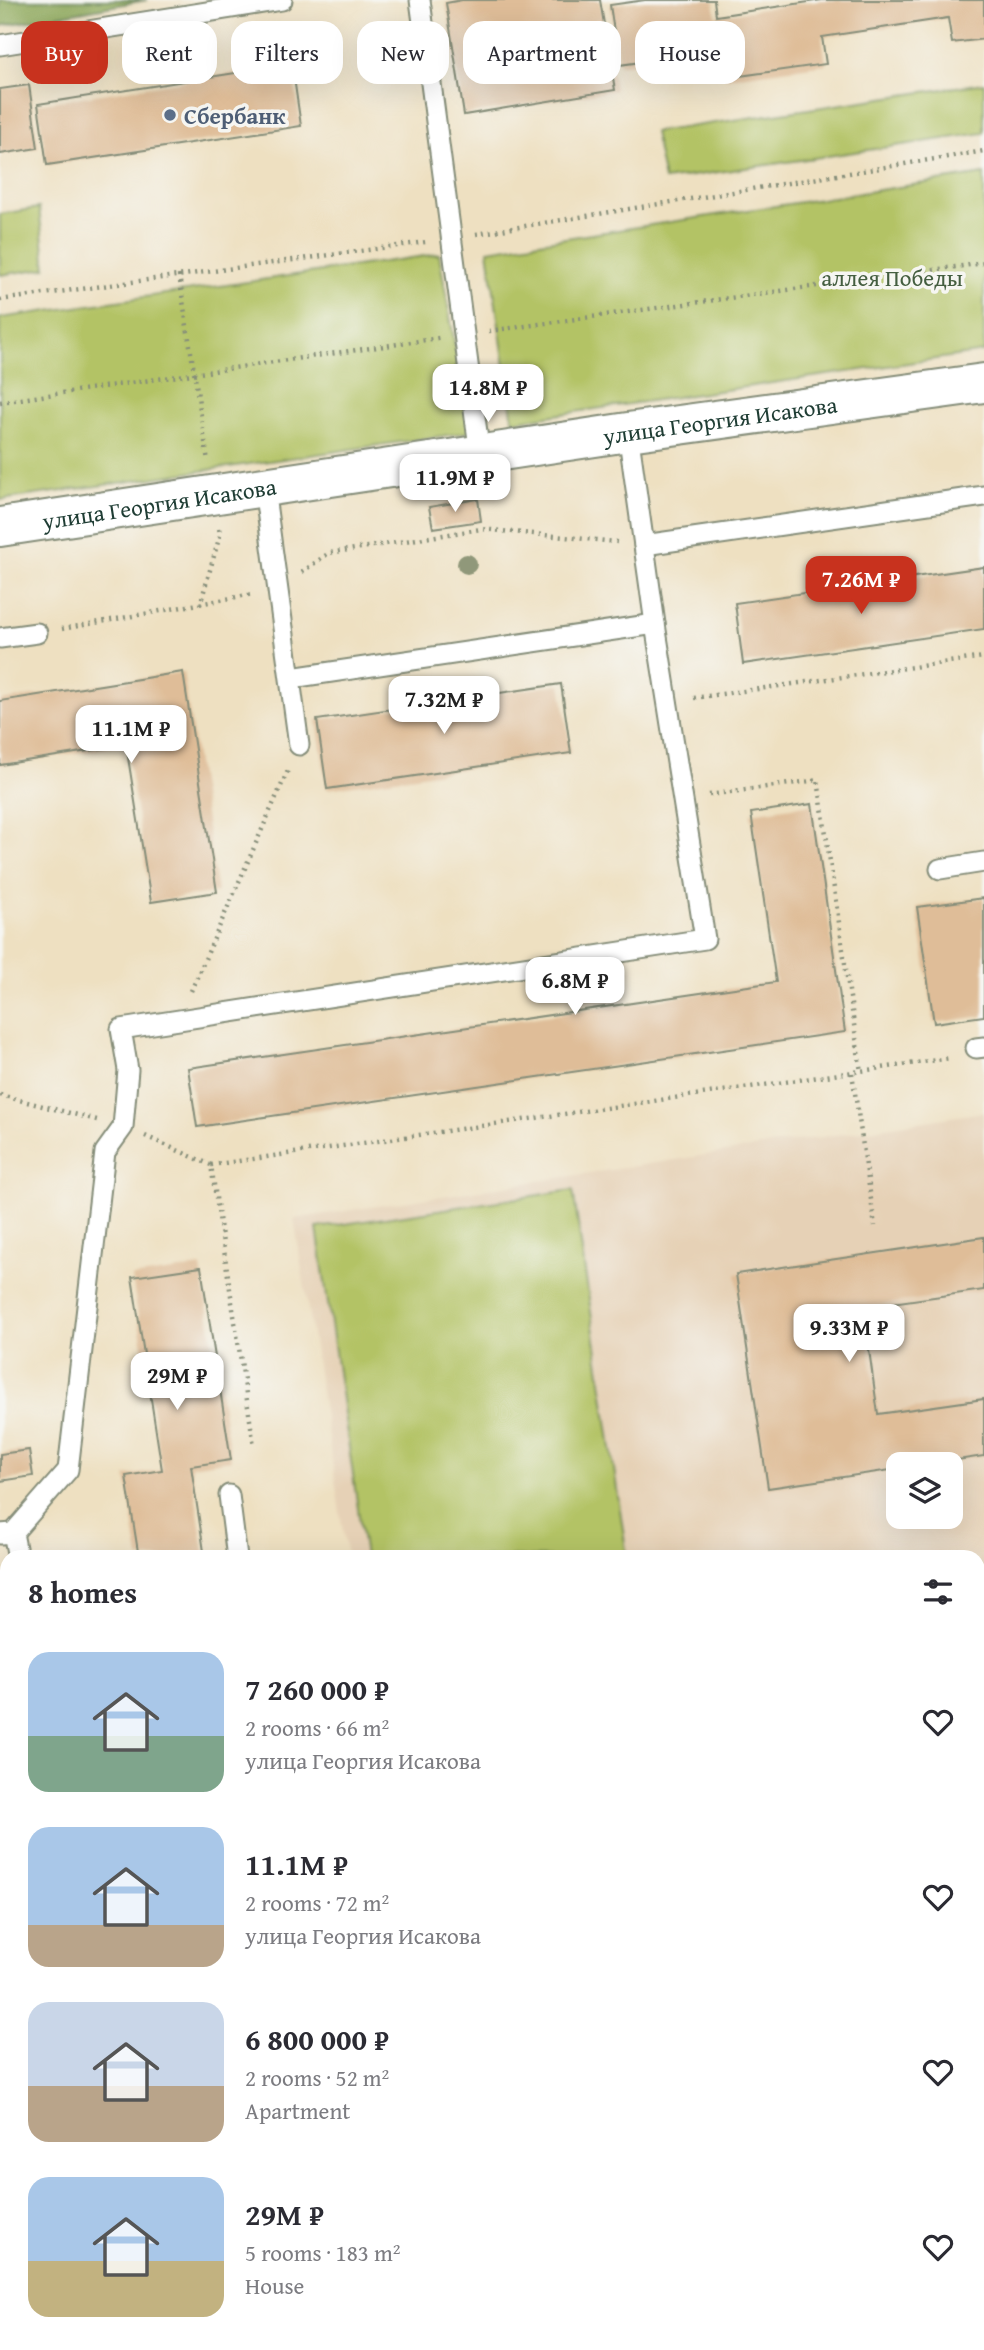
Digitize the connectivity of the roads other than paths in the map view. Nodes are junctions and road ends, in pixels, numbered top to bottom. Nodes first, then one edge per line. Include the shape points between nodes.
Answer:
1 (282, 0) edge
2 (420, 0) edge
3 (0, 45) edge
4 (984, 383) edge
5 (628, 432) junction
6 (481, 455) junction
7 (264, 488) junction
8 (984, 496) edge
9 (0, 527) edge
10 (644, 545) junction
11 (655, 624) junction
12 (37, 633) road end
13 (0, 638) edge
14 (291, 678) junction
15 (299, 745) road end
16 (984, 862) edge
17 (940, 869) dead end
18 (229, 1495) dead end
19 (7, 1534) edge
20 (14, 1550) edge
21 (236, 1550) edge

1 - 3 lane
2 - 6 lane
4 - 5 street, улица Георгия Исакова
5 - 6 street, улица Георгия Исакова
5 - 10 lane
6 - 7 street, улица Георгия Исакова
7 - 9 street, улица Георгия Исакова
7 - 14 lane
8 - 10 lane
10 - 11 lane
11 - 14 lane
11 - 19 lane via 705,939 121,1029 128,1070 123,1127 105,1152 68,1470
12 - 13 lane
14 - 15 lane
16 - 17 lane
18 - 21 lane
19 - 20 lane

